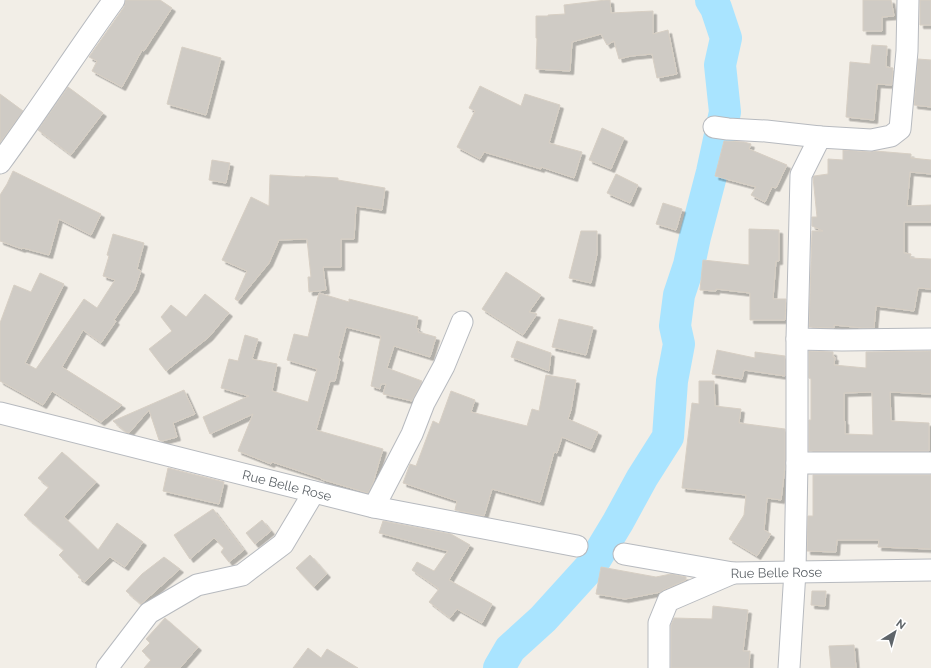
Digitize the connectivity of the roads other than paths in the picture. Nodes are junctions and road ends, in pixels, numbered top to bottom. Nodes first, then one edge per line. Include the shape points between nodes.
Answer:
1 (114, 0) edge
2 (908, 0) edge
3 (721, 128) dead end
4 (820, 137) junction
5 (0, 163) edge
6 (462, 322) dead end
7 (797, 338) junction
8 (931, 339) edge
9 (0, 413) edge
10 (797, 463) junction
11 (931, 463) edge
12 (314, 492) junction
13 (374, 507) junction
14 (578, 546) dead end
15 (624, 554) dead end
16 (931, 570) edge
17 (795, 571) junction
18 (733, 573) junction
19 (107, 668) edge
20 (659, 668) edge
21 (789, 668) edge

1 - 5 street
2 - 4 street via 907,51 900,129 891,136 871,140
3 - 4 street
4 - 7 street via 801,175
6 - 13 street via 412,434
7 - 8 street
7 - 10 street
9 - 12 street, Rue Belle Rose
10 - 11 street
10 - 17 street
12 - 13 street, Rue Belle Rose
12 - 19 street via 283,544 242,575 197,586 149,612
13 - 14 street, Rue Belle Rose
15 - 18 street, Rue Belle Rose
16 - 17 street, Rue Belle Rose
17 - 18 street, Rue Belle Rose
17 - 21 street
18 - 20 street via 668,601 659,624

